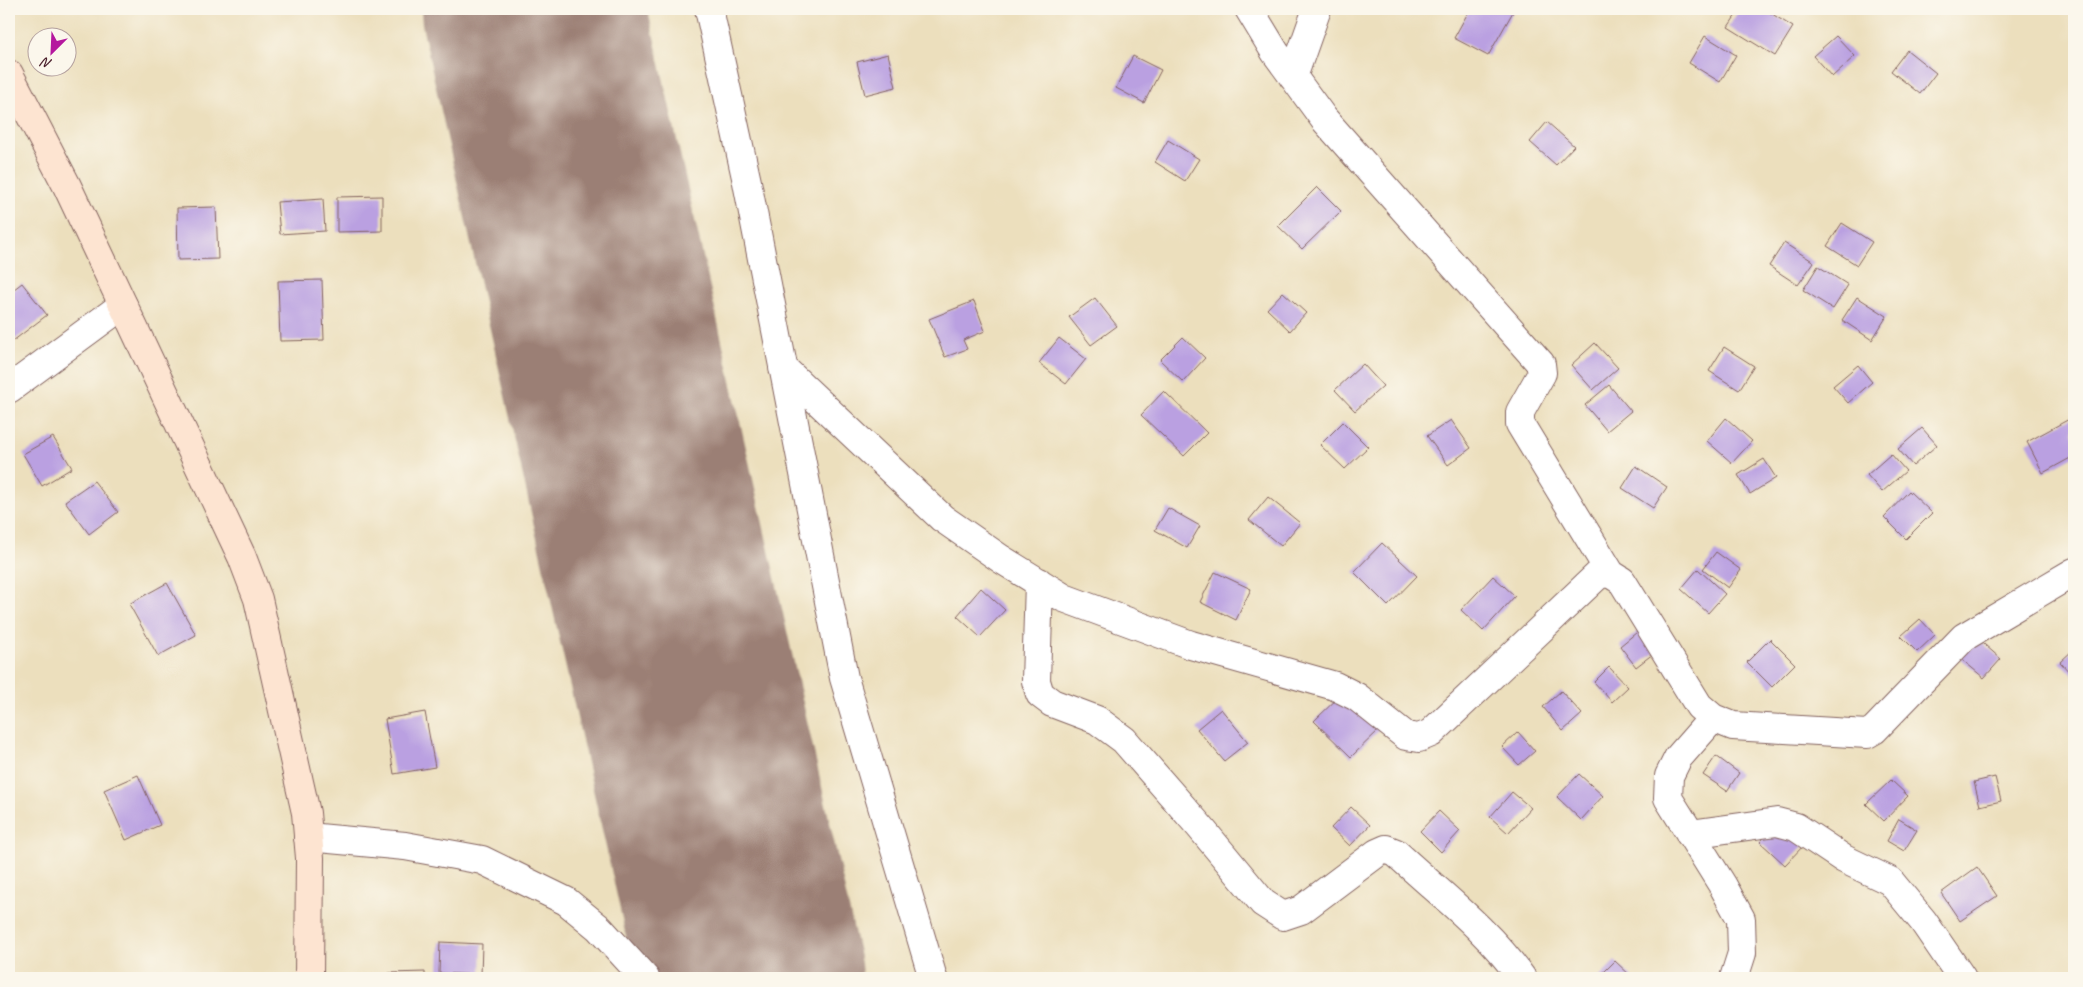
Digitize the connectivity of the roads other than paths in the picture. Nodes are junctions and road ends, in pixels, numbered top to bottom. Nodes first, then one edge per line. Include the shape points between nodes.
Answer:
1 (709, 9) edge
2 (1249, 9) edge
3 (1317, 9) edge
4 (9, 74) edge
5 (1294, 77) junction
6 (123, 305) junction
7 (783, 368) junction
8 (9, 389) edge
9 (2074, 572) edge
10 (1611, 574) junction
11 (1038, 582) junction
12 (1713, 718) junction
13 (1690, 834) junction
14 (308, 838) junction
15 (309, 978) edge
16 (645, 978) edge
17 (933, 978) edge
18 (1522, 978) edge
19 (1734, 978) edge
20 (1962, 978) edge

1 - 7 street
2 - 5 street
3 - 5 street
4 - 6 street
5 - 10 street via 1324,119 1541,364 1542,373 1520,412 1520,424
6 - 8 street
6 - 14 street via 242,557 258,600 306,813
7 - 11 street via 942,518
7 - 17 street via 844,678
9 - 12 street via 1964,638 1867,734 1733,726
10 - 11 street via 1600,573 1432,733 1419,738 1406,736 1357,696 1335,686 1191,646 1064,598
10 - 12 street via 1622,581 1699,706
11 - 18 street via 1036,680 1040,694 1052,703 1097,720 1124,740 1263,903 1283,916 1301,910 1386,849 1396,853 1490,940
12 - 13 street via 1678,758 1669,776 1668,798
13 - 19 street via 1741,919 1742,953
13 - 20 street via 1777,822 1796,827 1844,859 1890,882 1924,920
14 - 15 street
14 - 16 street via 405,846 482,860 566,901 599,928

